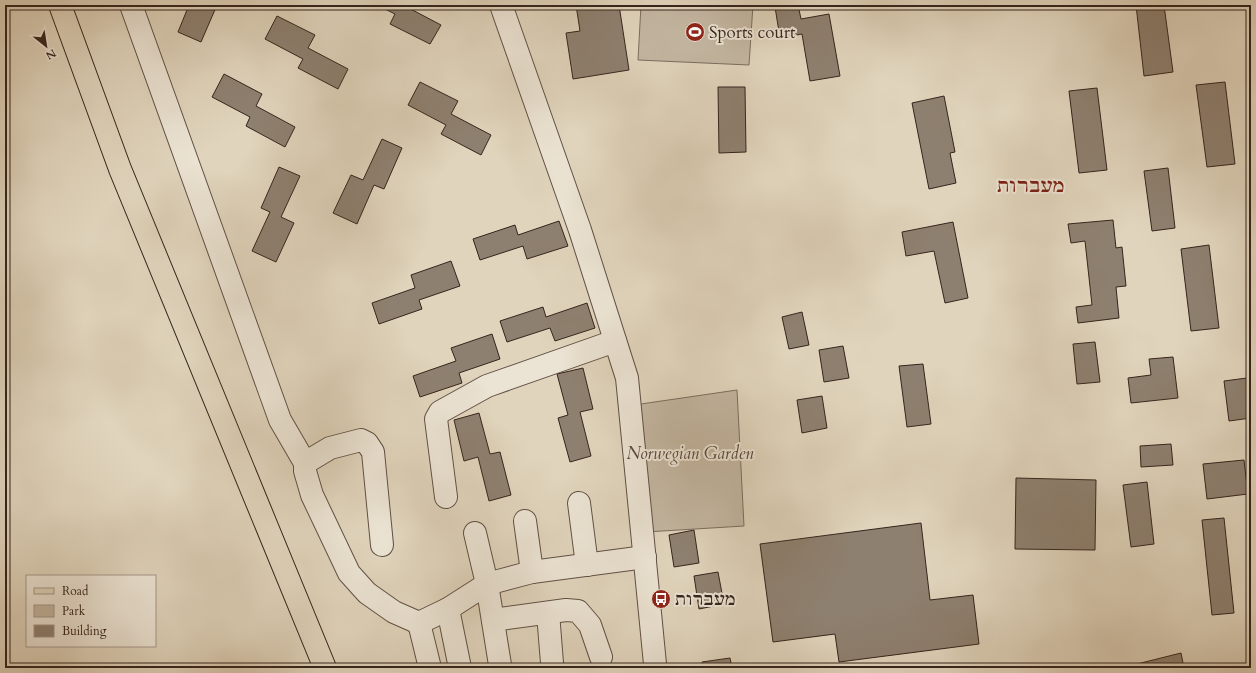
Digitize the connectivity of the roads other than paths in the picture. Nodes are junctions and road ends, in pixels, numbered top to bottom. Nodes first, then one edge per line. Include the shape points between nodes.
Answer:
1 (60, 5) edge
2 (131, 5) edge
3 (501, 5) edge
4 (615, 341) junction
5 (305, 463) junction
6 (446, 497) dead end
7 (579, 503) dead end
8 (525, 521) dead end
9 (475, 533) dead end
10 (382, 545) dead end
11 (645, 557) junction
12 (587, 565) junction
13 (532, 572) junction
14 (487, 584) junction
15 (448, 609) junction
16 (548, 613) junction
17 (493, 620) junction
18 (419, 623) junction
19 (601, 657) dead end
20 (552, 663) dead end
21 (500, 665) dead end
22 (325, 668) edge
23 (430, 668) edge
24 (460, 668) edge
25 (654, 668) edge

1 - 22 main road via 120,169
2 - 5 street via 280,420
3 - 4 street via 580,230
4 - 6 street via 487,386 440,412 436,419
4 - 11 street via 627,378
5 - 10 street via 330,448 361,440 367,443 374,452
5 - 18 street via 312,495 349,573 367,593 394,612
7 - 12 street
8 - 13 street
9 - 14 street
11 - 12 street
11 - 25 street
12 - 13 street
13 - 14 street
14 - 15 street
14 - 17 street
15 - 18 street
15 - 24 street
16 - 17 street
16 - 19 street via 578,611 590,625
16 - 20 street
17 - 21 street
18 - 23 street

